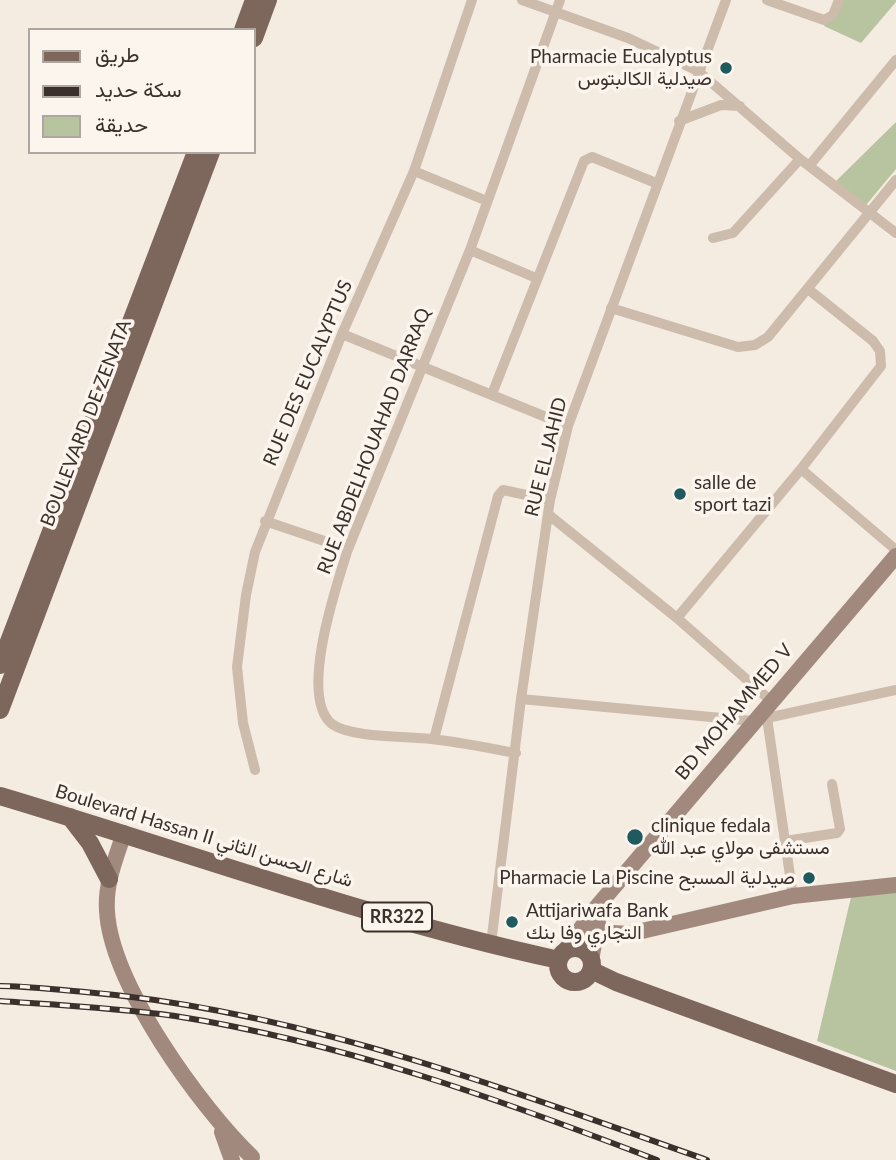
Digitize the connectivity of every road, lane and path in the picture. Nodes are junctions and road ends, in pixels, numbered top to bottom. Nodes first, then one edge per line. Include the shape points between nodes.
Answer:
1 (254, 0) edge
2 (268, 0) edge
3 (472, 0) edge
4 (522, 0) edge
5 (726, 0) edge
6 (767, 0) edge
7 (839, 0) edge
8 (558, 5) edge
9 (244, 28) edge
10 (256, 33) edge
11 (896, 60) edge
12 (698, 71) junction
13 (740, 106) junction
14 (679, 121) junction
15 (195, 154) edge
16 (210, 154) edge
17 (805, 162) junction
18 (414, 171) junction
19 (896, 180) edge
20 (656, 183) junction
21 (487, 201) junction
22 (870, 211) junction
23 (896, 233) edge
24 (713, 239) dead end
25 (470, 250) junction
26 (536, 278) junction
27 (808, 289) junction
28 (611, 308) junction
29 (342, 334) junction
30 (421, 367) junction
31 (492, 394) junction
32 (568, 426) junction
33 (802, 470) junction
34 (550, 500) junction
35 (66, 514) junction
36 (549, 515) junction
37 (265, 521) junction
38 (348, 549) junction
39 (896, 550) edge
40 (896, 556) edge
41 (677, 618) junction
42 (0, 665) edge
43 (896, 690) edge
44 (521, 699) junction
45 (770, 701) junction
46 (0, 710) edge
47 (760, 719) junction
48 (434, 739) junction
49 (516, 753) junction
50 (255, 770) dead end
51 (832, 784) dead end
52 (0, 796) edge
53 (70, 817) junction
54 (124, 833) junction
55 (785, 841) junction
56 (109, 879) junction
57 (896, 885) edge
58 (793, 895) junction
59 (607, 898) junction
60 (596, 932) junction
61 (491, 944) junction
62 (562, 956) junction
63 (591, 965) junction
64 (896, 1084) edge
65 (244, 1159) edge

1 - 9 main road
2 - 10 main road
3 - 18 street, RUE DES EUCALYPTUS
4 - 8 street
5 - 12 street, RUE EL JAHID
6 - 7 street via 824,20 833,15
8 - 12 street
8 - 21 street, RUE ABDELHOUAHAD DARRAQ
11 - 17 street
12 - 13 street
12 - 14 street, RUE EL JAHID
13 - 14 street via 721,105
13 - 17 street
14 - 20 street, RUE EL JAHID
15 - 35 main road, BOULEVARD DE ZENATA
16 - 35 main road, BOULEVARD DE ZENATA
17 - 22 street
17 - 24 street via 733,233
18 - 21 street
18 - 29 street, RUE DES EUCALYPTUS
19 - 22 street
20 - 26 street via 587,158
20 - 28 street, RUE EL JAHID
21 - 25 street, RUE ABDELHOUAHAD DARRAQ
22 - 23 street
22 - 27 street
25 - 26 street
25 - 30 street, RUE ABDELHOUAHAD DARRAQ
26 - 31 street
27 - 28 street via 768,337 750,347 687,333
27 - 33 street via 873,341 881,358 878,373
28 - 32 street, RUE EL JAHID
29 - 30 street
29 - 37 street, RUE DES EUCALYPTUS
30 - 31 street
30 - 38 street, RUE ABDELHOUAHAD DARRAQ
31 - 32 street
32 - 34 street, RUE EL JAHID
33 - 39 street
33 - 41 street
34 - 36 street, RUE EL JAHID
34 - 48 street via 511,490 498,496
35 - 42 main road, BOULEVARD DE ZENATA
35 - 46 main road, BOULEVARD DE ZENATA
36 - 41 street
36 - 44 street, RUE EL JAHID
37 - 38 street
37 - 50 street, RUE DES EUCALYPTUS via 250,573 237,667 243,723
38 - 48 street, RUE ABDELHOUAHAD DARRAQ via 320,658 323,710 331,723 351,730
40 - 45 street, BD MOHAMMED V
41 - 45 street
43 - 47 street
44 - 47 street
44 - 49 street, RUE EL JAHID
45 - 47 street, BD MOHAMMED V
47 - 55 street
47 - 59 street, BD MOHAMMED V
48 - 49 street, RUE ABDELHOUAHAD DARRAQ
49 - 61 street, RUE EL JAHID
51 - 55 street via 837,833
52 - 53 main road, Boulevard Hassan II شارع الحسن الثاني / RR322
53 - 54 main road, Boulevard Hassan II شارع الحسن الثاني / RR322
53 - 56 main road
54 - 56 street
54 - 61 main road, Boulevard Hassan II شارع الحسن الثاني / RR322
55 - 58 street
56 - 65 street via 110,930 127,975 184,1079
57 - 58 street
58 - 60 street via 629,934
59 - 60 street, BD MOHAMMED V
59 - 62 street, BD MOHAMMED V
60 - 63 street, BD MOHAMMED V
61 - 62 main road, Boulevard Hassan II شارع الحسن الثاني / RR322
62 - 63 main road, RR322 via 580,949
62 - 63 main road via 562,977 573,982 584,979
63 - 64 main road, RR322

